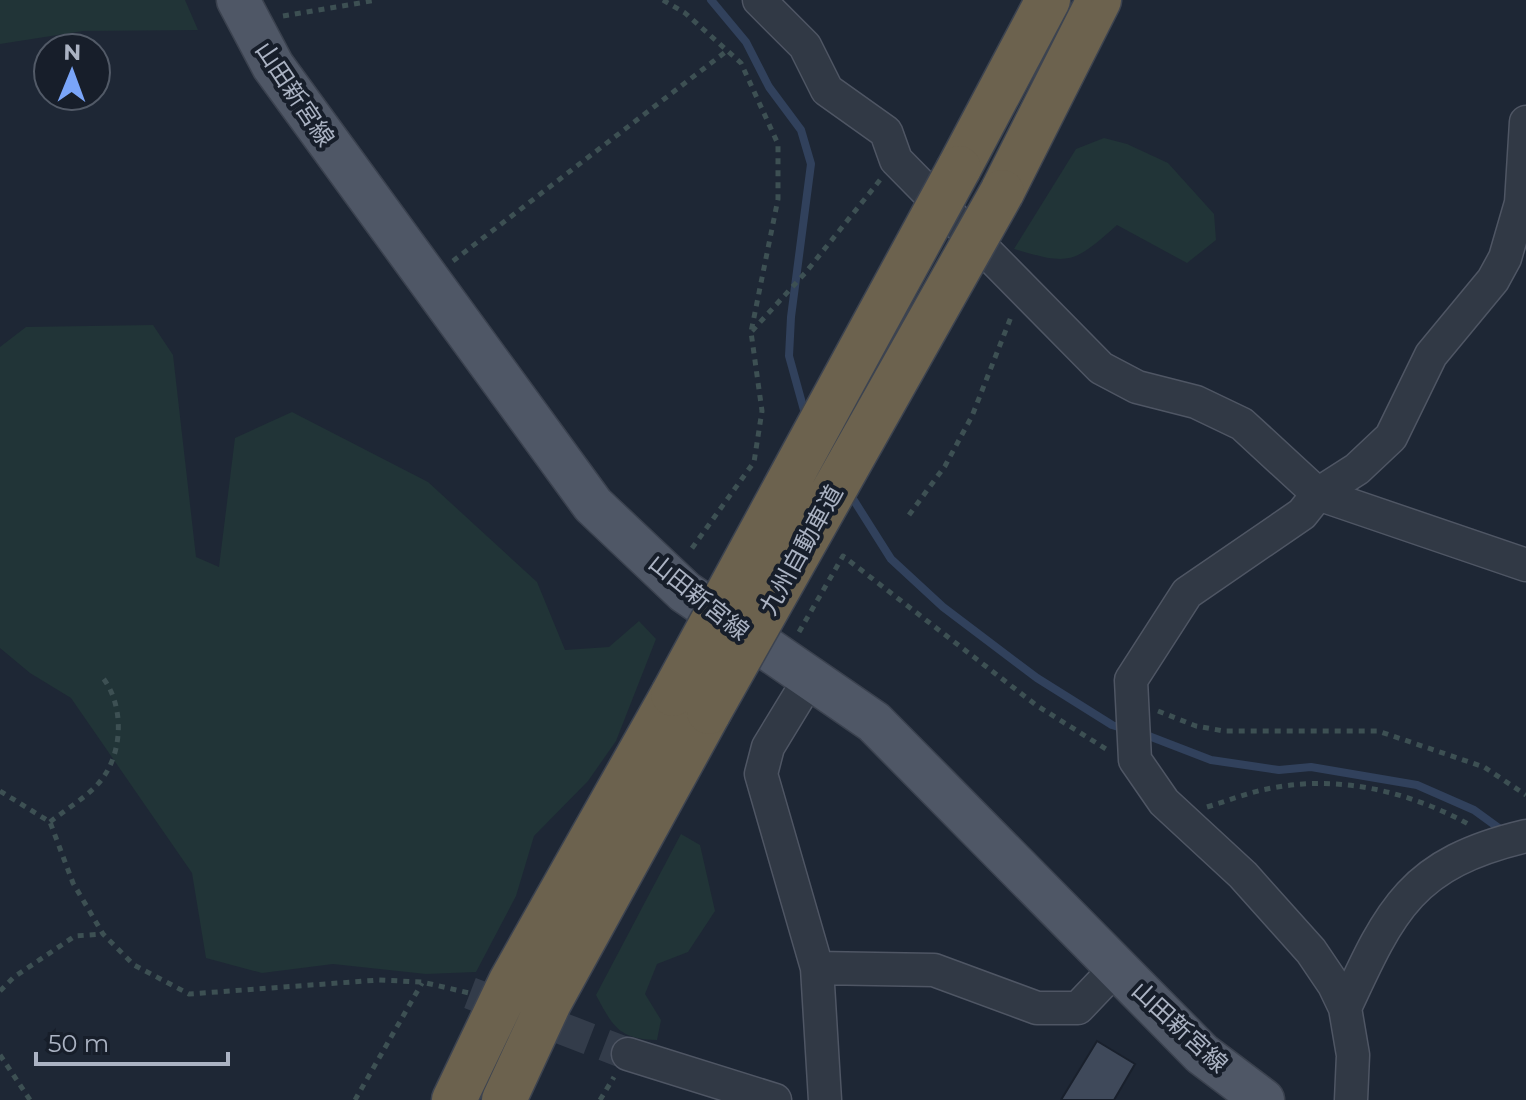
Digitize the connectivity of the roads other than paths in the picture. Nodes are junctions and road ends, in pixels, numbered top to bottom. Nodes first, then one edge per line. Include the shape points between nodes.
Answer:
1 (759, 0) edge
2 (1048, 0) edge
3 (1099, 0) edge
4 (240, 6) edge
5 (1526, 122) edge
6 (1318, 494) junction
7 (1526, 565) edge
8 (796, 669) junction
9 (691, 703) junction
10 (1526, 836) edge
11 (1117, 967) junction
12 (817, 968) junction
13 (1345, 1008) junction
14 (628, 1054) tunnel mouth
15 (454, 1100) edge
16 (504, 1100) edge
17 (775, 1100) edge
18 (825, 1100) edge
19 (1263, 1100) edge
20 (1351, 1100) edge

1 - 6 street via 805,46 827,90 886,132 896,160 1101,368 1137,387 1196,402 1242,424
2 - 9 highway, 九州自動車道, bridge
3 - 9 highway, 九州自動車道, bridge via 1002,192
4 - 8 main road, 山田新宮線 via 273,66 593,505 704,606
5 - 6 street via 1517,225 1493,280 1431,355 1391,437 1357,469
6 - 7 street
6 - 13 street via 1302,514 1187,593 1131,680 1131,704 1135,756 1164,802 1243,875 1311,951
8 - 11 main road, 山田新宮線 via 874,722
8 - 12 street via 761,774
9 - 15 highway, 九州自動車道 via 511,981
9 - 16 highway, 九州自動車道
10 - 13 street via 1436,869 1412,890 1375,942
11 - 12 street via 1078,1008 1037,1008 934,970
11 - 19 main road, 山田新宮線 via 1202,1054
12 - 18 street
13 - 20 street via 1353,1055
14 - 17 street

